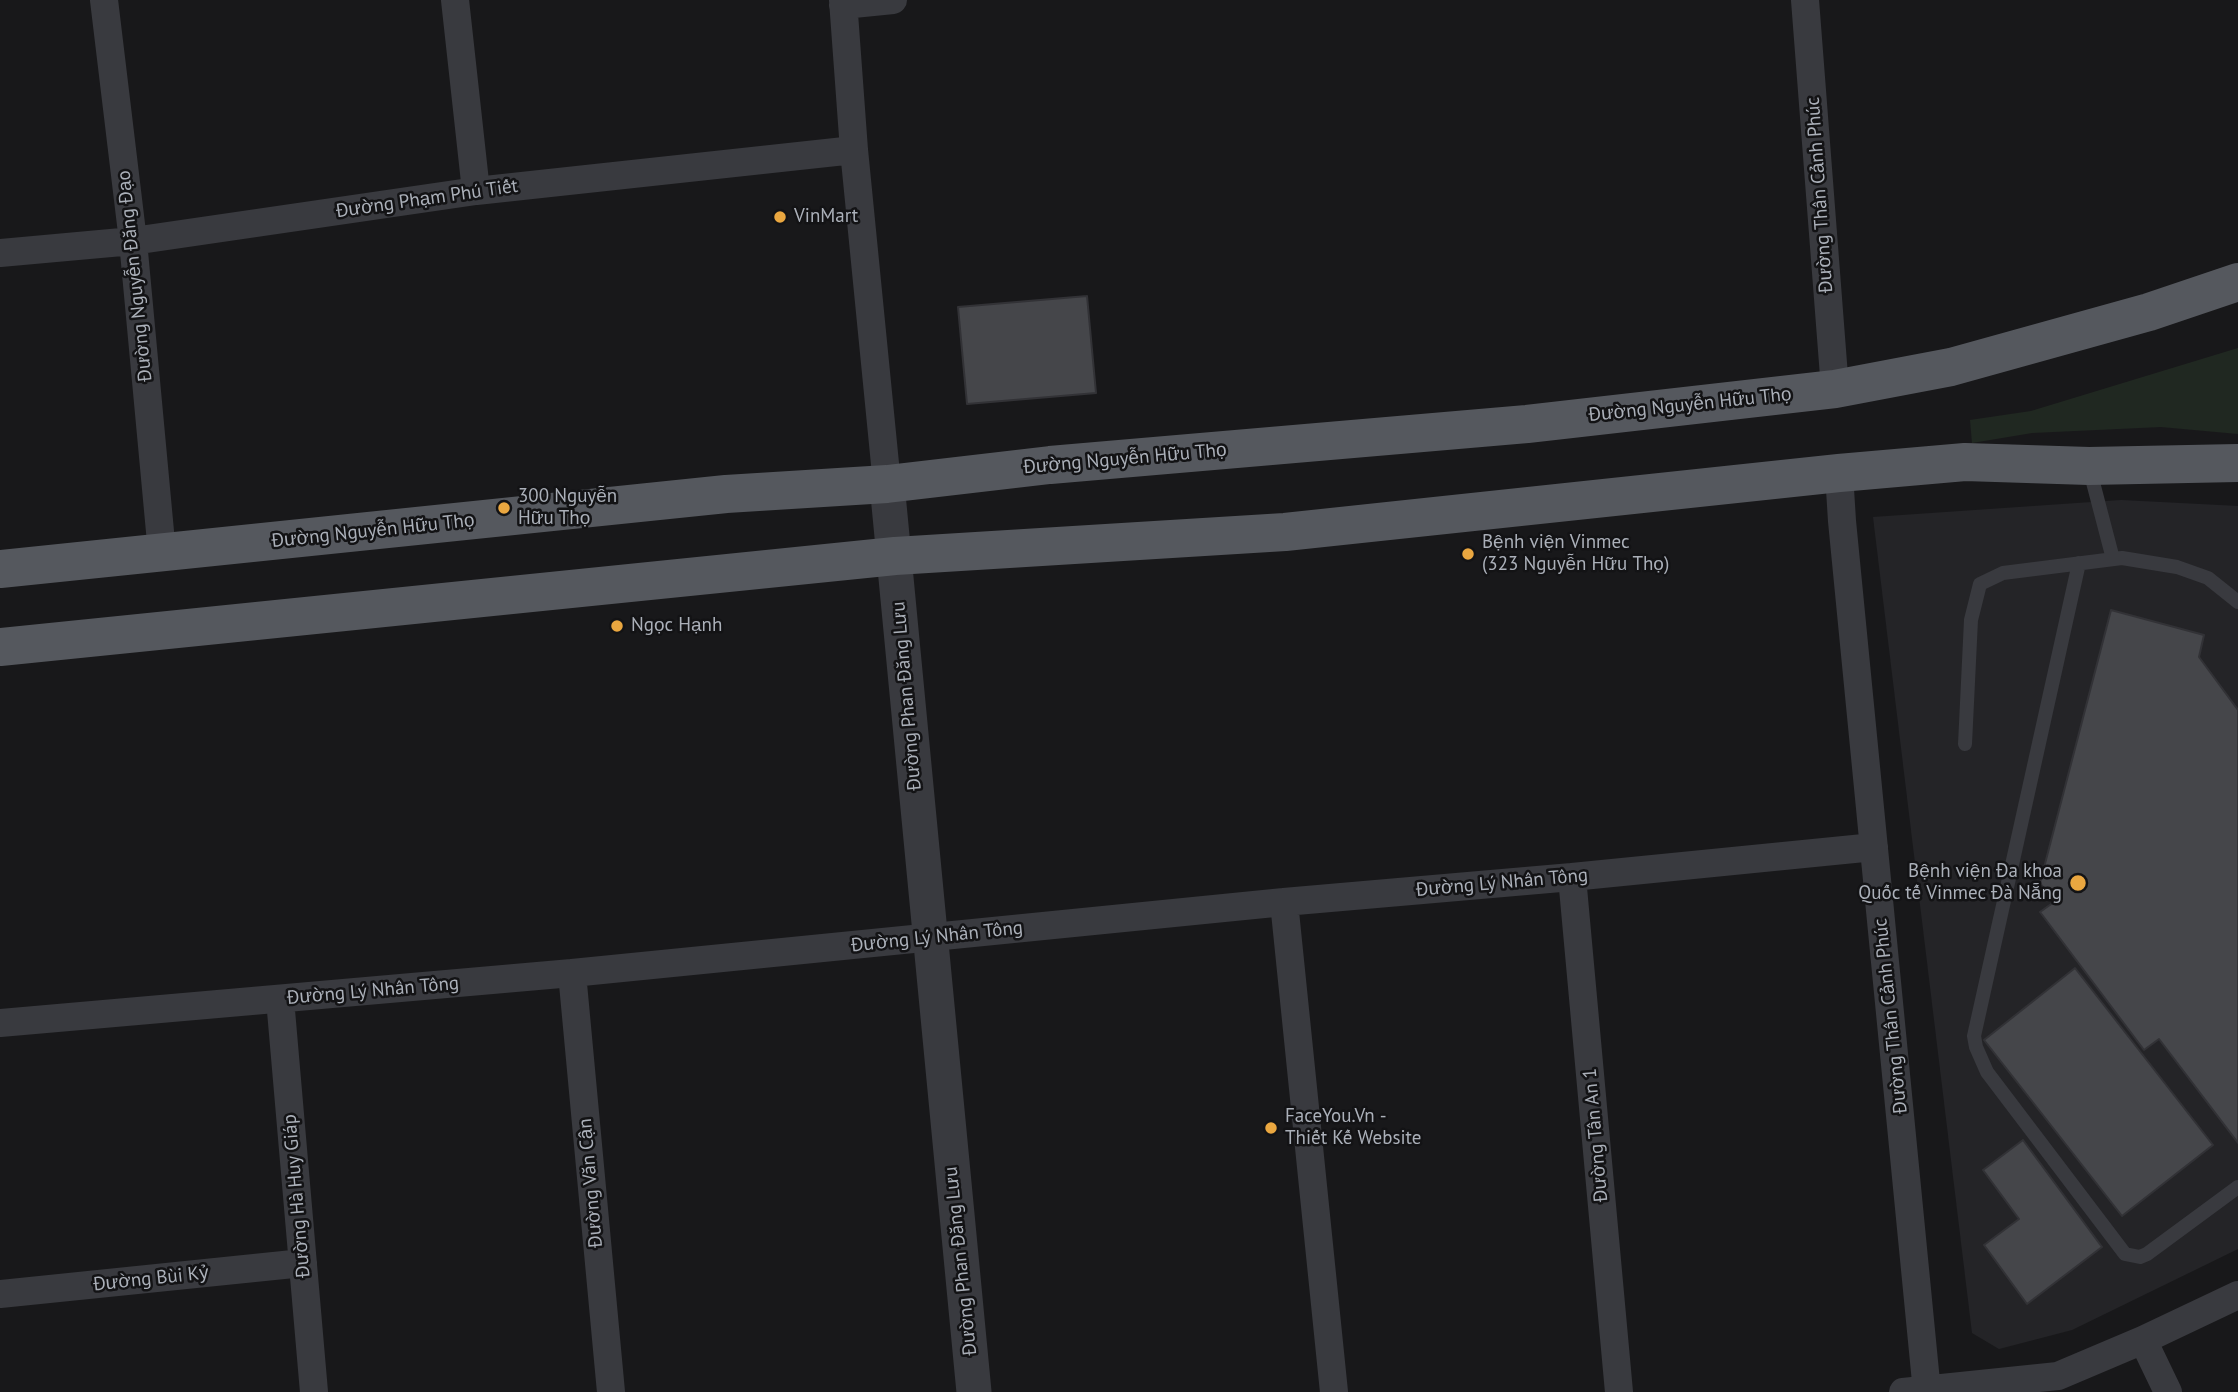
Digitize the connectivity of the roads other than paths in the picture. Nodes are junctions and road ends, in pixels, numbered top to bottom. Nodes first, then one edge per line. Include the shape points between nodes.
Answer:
1 (104, 0) edge
2 (455, 0) edge
3 (893, 0) edge
4 (1805, 0) edge
5 (843, 2) edge
6 (854, 150) junction
7 (476, 191) junction
8 (133, 241) junction
9 (0, 253) edge
10 (2238, 282) edge
11 (1835, 389) junction
12 (2238, 463) edge
13 (2089, 466) junction
14 (1839, 473) junction
15 (887, 484) junction
16 (162, 553) junction
17 (895, 556) junction
18 (2113, 559) junction
19 (2080, 563) junction
20 (0, 569) edge
21 (2238, 602) edge
22 (0, 647) edge
23 (1965, 744) dead end
24 (1874, 847) junction
25 (1572, 877) junction
26 (1284, 902) junction
27 (929, 938) junction
28 (572, 973) junction
29 (279, 999) junction
30 (0, 1023) edge
31 (2238, 1186) edge
32 (303, 1263) junction
33 (0, 1294) edge
34 (2238, 1295) edge
35 (2143, 1340) junction
36 (1919, 1391) edge
37 (314, 1392) edge
38 (611, 1392) edge
39 (974, 1392) edge
40 (1334, 1392) edge
41 (1619, 1392) edge
42 (2168, 1392) edge

1 - 8 street, Đường Nguyễn Đăng Đạo
2 - 7 street
3 - 5 street
4 - 11 street, Đường Thân Cảnh Phúc
5 - 6 street, Đường Phan Đăng Lưu
6 - 7 street, Đường Phạm Phú Tiết
6 - 15 street, Đường Phan Đăng Lưu
7 - 8 street, Đường Phạm Phú Tiết
8 - 9 street, Đường Phạm Phú Tiết
8 - 16 street, Đường Nguyễn Đăng Đạo
10 - 11 main road, Đường Nguyễn Hữu Thọ via 1951,367
11 - 15 main road, Đường Nguyễn Hữu Thọ via 1527,424 1051,465
12 - 13 main road
13 - 14 main road via 1965,462
13 - 18 lane
14 - 17 main road via 1284,532
14 - 24 street, Đường Thân Cảnh Phúc
15 - 16 main road, Đường Nguyễn Hữu Thọ via 726,494
15 - 17 street, Đường Phan Đăng Lưu
16 - 20 main road, Đường Nguyễn Hữu Thọ
17 - 22 main road
17 - 27 street, Đường Phan Đăng Lưu
18 - 19 lane
18 - 21 lane via 2177,567 2208,578
19 - 23 lane via 2003,573 1980,584 1971,620
19 - 31 lane via 1974,1036 1976,1047 1987,1072 2124,1254 2147,1254
24 - 25 street, Đường Lý Nhân Tông
24 - 36 street, Đường Thân Cảnh Phúc
25 - 26 street, Đường Lý Nhân Tông
25 - 41 street, Đường Tân An 1
26 - 27 street, Đường Lý Nhân Tông
26 - 40 street
27 - 28 street, Đường Lý Nhân Tông
27 - 39 street, Đường Phan Đăng Lưu
28 - 29 street, Đường Lý Nhân Tông
28 - 38 street, Đường Văn Cận
29 - 30 street, Đường Lý Nhân Tông
29 - 32 street, Đường Hà Huy Giáp
32 - 33 street, Đường Bùi Kỷ
32 - 37 street, Đường Hà Huy Giáp
34 - 35 street
35 - 36 street via 2058,1376
35 - 42 street

